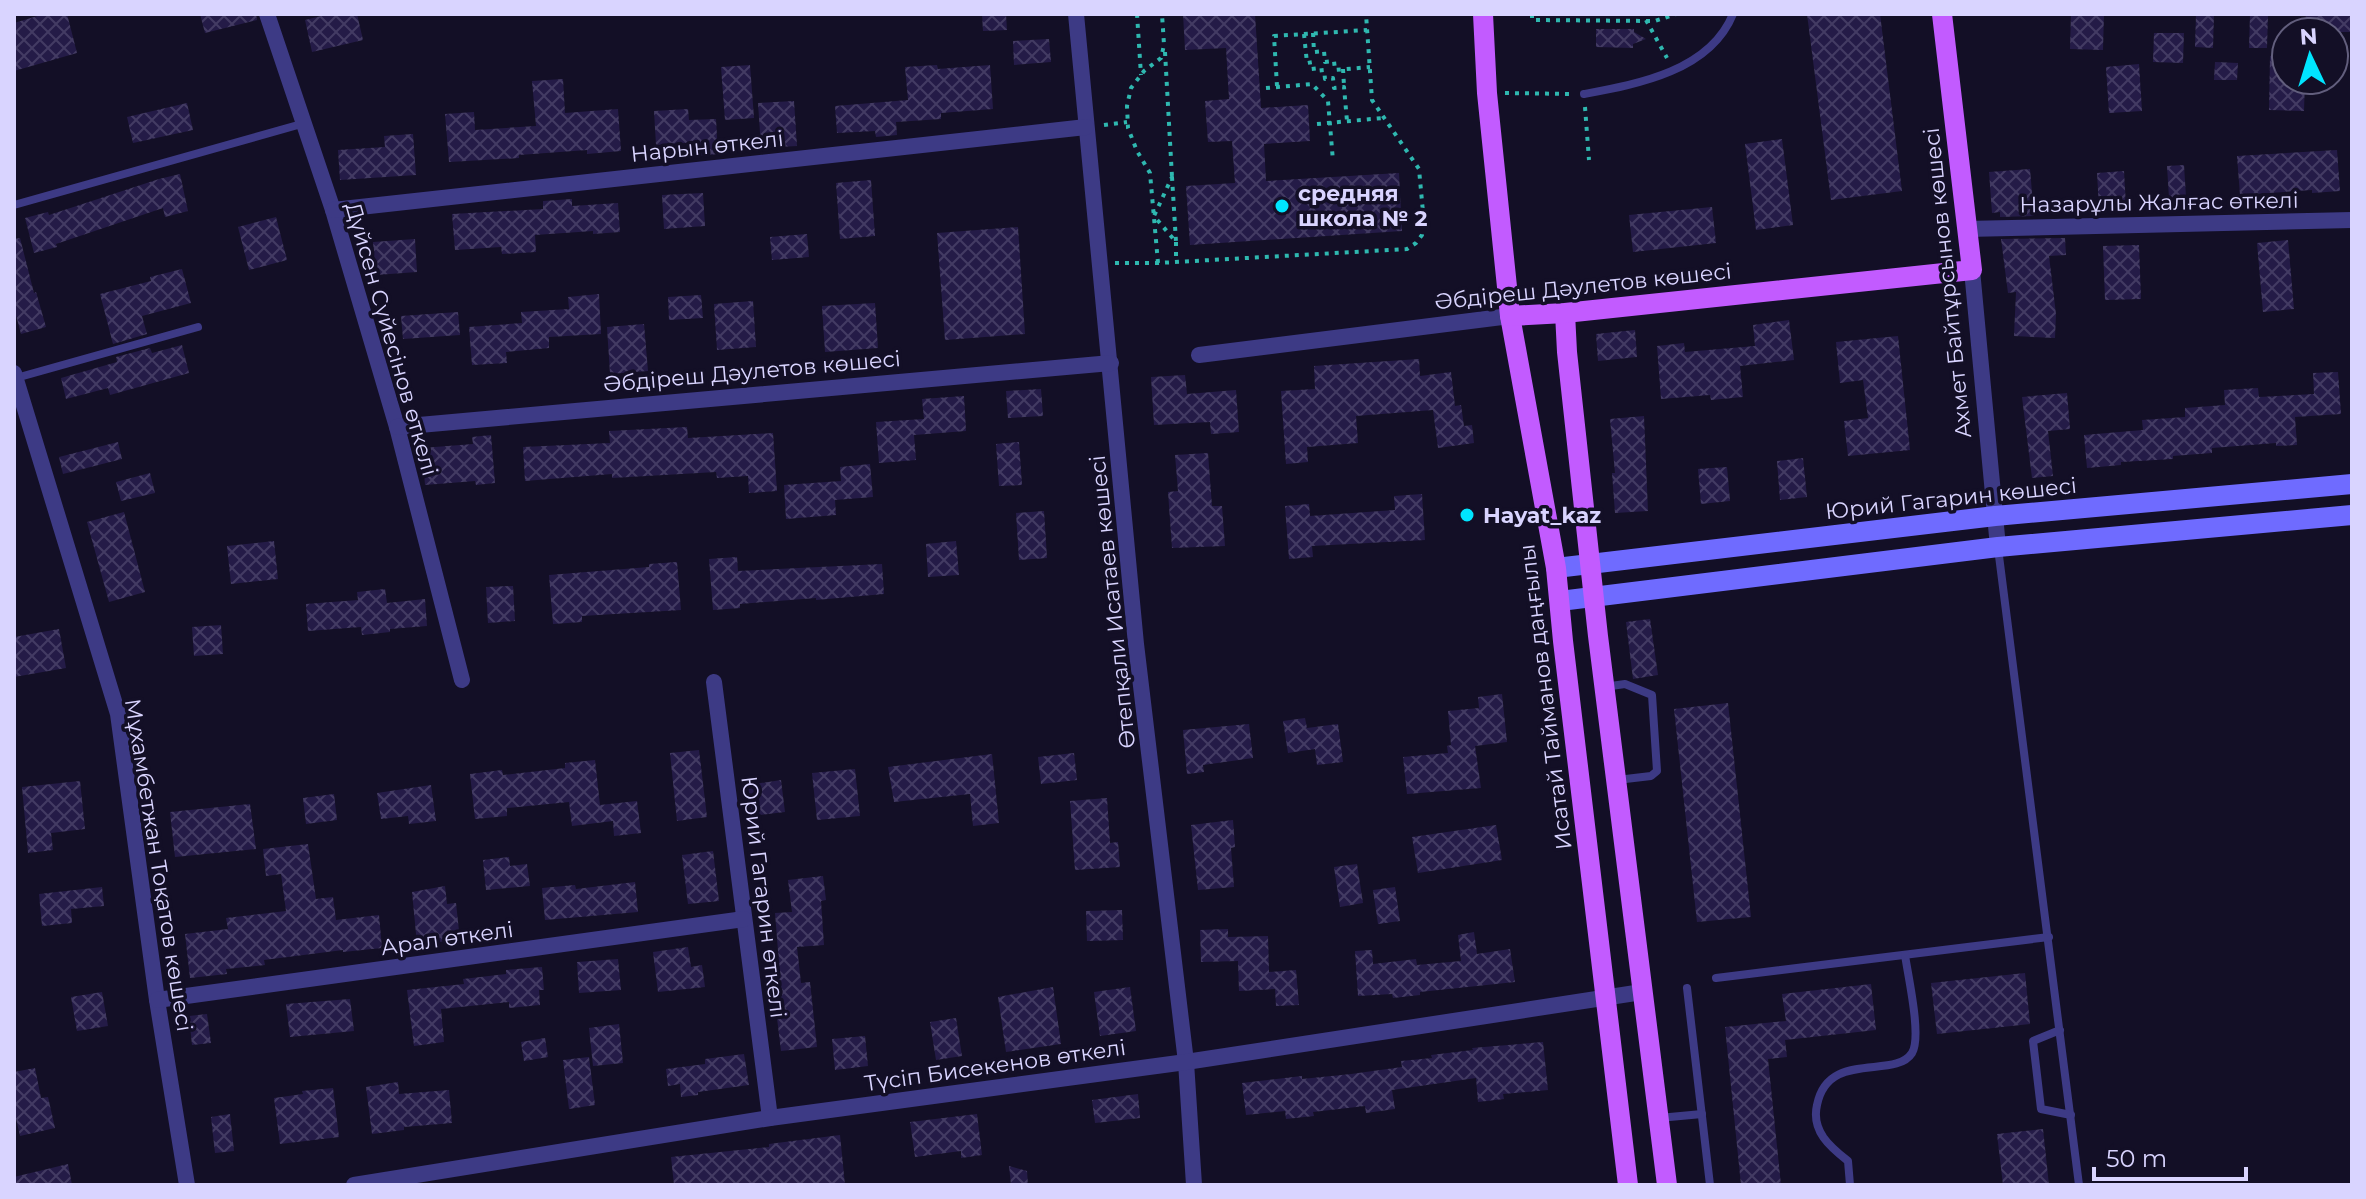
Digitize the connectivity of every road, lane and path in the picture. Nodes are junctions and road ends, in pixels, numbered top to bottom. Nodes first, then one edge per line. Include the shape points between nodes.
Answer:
1 (267, 14) edge
2 (1076, 14) edge
3 (1137, 14) edge
4 (1162, 14) edge
5 (1366, 14) edge
6 (1483, 14) edge
7 (1532, 14) edge
8 (1676, 14) edge
9 (1733, 14) edge
10 (1942, 14) edge
11 (1646, 20) junction
12 (1367, 30) junction
13 (1313, 33) junction
14 (1304, 34) junction
15 (1164, 45) junction
16 (1370, 67) junction
17 (1343, 69) junction
18 (1674, 71) junction
19 (1141, 75) junction
20 (1277, 86) junction
21 (1344, 87) junction
22 (1266, 88) dead end
23 (1487, 93) junction
24 (1584, 94) junction
25 (1384, 118) junction
26 (1347, 121) junction
27 (1128, 122) junction
28 (305, 123) junction
29 (1330, 123) junction
30 (1317, 124) dead end
31 (1086, 127) junction
32 (1589, 160) dead end
33 (1333, 161) dead end
34 (1172, 177) junction
35 (14, 205) edge
36 (333, 210) junction
37 (1154, 216) junction
38 (2352, 220) edge
39 (1966, 229) junction
40 (1176, 242) junction
41 (1176, 262) junction
42 (1101, 263) junction
43 (1158, 263) junction
44 (1972, 270) junction
45 (1565, 313) junction
46 (1510, 316) junction
47 (198, 327) dead end
48 (1199, 355) dead end
49 (1111, 363) junction
50 (15, 376) edge
51 (397, 427) junction
52 (2352, 484) edge
53 (2352, 515) edge
54 (1995, 516) junction
55 (1998, 547) junction
56 (1591, 564) junction
57 (1556, 568) junction
58 (1595, 596) junction
59 (1560, 601) junction
60 (462, 680) dead end
61 (714, 682) dead end
62 (1604, 687) junction
63 (1616, 780) junction
64 (744, 919) junction
65 (2049, 937) junction
66 (1905, 955) junction
67 (1716, 978) dead end
68 (1687, 988) dead end
69 (1642, 992) junction
70 (1605, 998) junction
71 (157, 1000) junction
72 (2060, 1030) junction
73 (1186, 1062) junction
74 (1702, 1114) junction
75 (2071, 1115) junction
76 (770, 1118) junction
77 (1659, 1119) junction
78 (187, 1185) edge
79 (354, 1185) edge
80 (1194, 1185) edge
81 (1628, 1185) edge
82 (1667, 1185) edge
83 (1710, 1185) edge
84 (1850, 1185) edge
85 (2079, 1185) edge

1 - 28 street, Дүйсен Сүйесінов өткелі
2 - 31 street, Өтепқали Исатаев көшесі
3 - 19 path
4 - 15 path
5 - 12 path
6 - 23 main road, Исатай Тайманов даңғылы
7 - 11 path via 1532,20
8 - 11 path
9 - 18 lane via 1705,50
10 - 39 main road, Ахмет Байтұрсынов көшесі
11 - 18 path
12 - 13 path
12 - 16 path
13 - 14 path
13 - 17 path via 1314,52 1324,51 1325,62 1334,61 1335,70
14 - 20 path via 1274,36
14 - 21 path via 1307,63 1313,62 1314,71 1324,70 1325,79 1333,78 1334,88
15 - 19 path via 1161,58
15 - 34 path
16 - 17 path
16 - 25 path via 1372,100
17 - 21 path
18 - 24 lane
19 - 27 path via 1131,88
20 - 22 path
20 - 29 path via 1312,84 1328,101
21 - 26 path
23 - 24 path
23 - 46 main road, Исатай Тайманов даңғылы
24 - 32 path
25 - 26 path
25 - 41 path via 1419,169 1424,223 1416,243 1407,249
26 - 29 path
27 - 31 path
27 - 37 path via 1150,173
28 - 35 lane
28 - 36 street, Дүйсен Сүйесінов өткелі
29 - 30 path
29 - 33 path
31 - 36 street, Нарын өткелі
31 - 42 street, Өтепқали Исатаев көшесі
34 - 37 path
34 - 40 path
36 - 51 street, Дүйсен Сүйесінов өткелі
37 - 40 path
37 - 43 path
38 - 39 street, Назарұлы Жалғас өткелі
39 - 44 main road, Ахмет Байтұрсынов көшесі
40 - 41 path
41 - 43 path
42 - 43 path
42 - 49 street, Өтепқали Исатаев көшесі
44 - 45 main road, Әбдіреш Дәулетов көшесі
44 - 54 street, Ахмет Байтұрсынов көшесі
45 - 46 main road, Әбдіреш Дәулетов көшесі
45 - 56 main road
46 - 48 street, Әбдіреш Дәулетов көшесі
46 - 57 main road, Исатай Тайманов даңғылы
47 - 50 lane
49 - 51 street, Әбдіреш Дәулетов көшесі
49 - 73 street, Өтепқали Исатаев көшесі via 1136,644
50 - 71 street, Мұхамбетжан Тоқатов көшесі via 118,714
51 - 60 street, Дүйсен Сүйесінов өткелі
52 - 54 street, Юрий Гагарин көшесі
53 - 55 street
54 - 55 street, Ахмет Байтұрсынов көшесі
54 - 56 street, Юрий Гагарин көшесі
55 - 58 street
55 - 65 lane
56 - 57 street, Юрий Гагарин көшесі
56 - 58 main road
57 - 59 main road, Исатай Тайманов даңғылы
58 - 59 street
58 - 62 main road
59 - 70 main road, Исатай Тайманов даңғылы
61 - 64 street, Юрий Гагарин өткелі
62 - 63 main road
62 - 63 lane via 1625,684 1652,695 1657,771
63 - 69 main road
64 - 71 street, Арал өткелі
64 - 76 street, Юрий Гагарин өткелі
65 - 66 lane
65 - 72 lane
66 - 67 lane
66 - 84 lane via 1917,1039 1911,1055 1837,1074 1820,1091 1815,1111 1821,1138 1848,1161
68 - 74 lane
69 - 70 street, Түсіп Бисекенов өткелі
69 - 77 main road
70 - 73 street, Түсіп Бисекенов өткелі
70 - 81 main road, Исатай Тайманов даңғылы
71 - 78 street, Мұхамбетжан Тоқатов көшесі
72 - 75 lane
72 - 75 lane via 2033,1041 2041,1109
73 - 76 street, Түсіп Бисекенов өткелі
73 - 80 street, Өтепқали Исатаев көшесі
74 - 77 lane
74 - 83 lane
75 - 85 lane
76 - 79 street, Түсіп Бисекенов өткелі
77 - 82 main road

